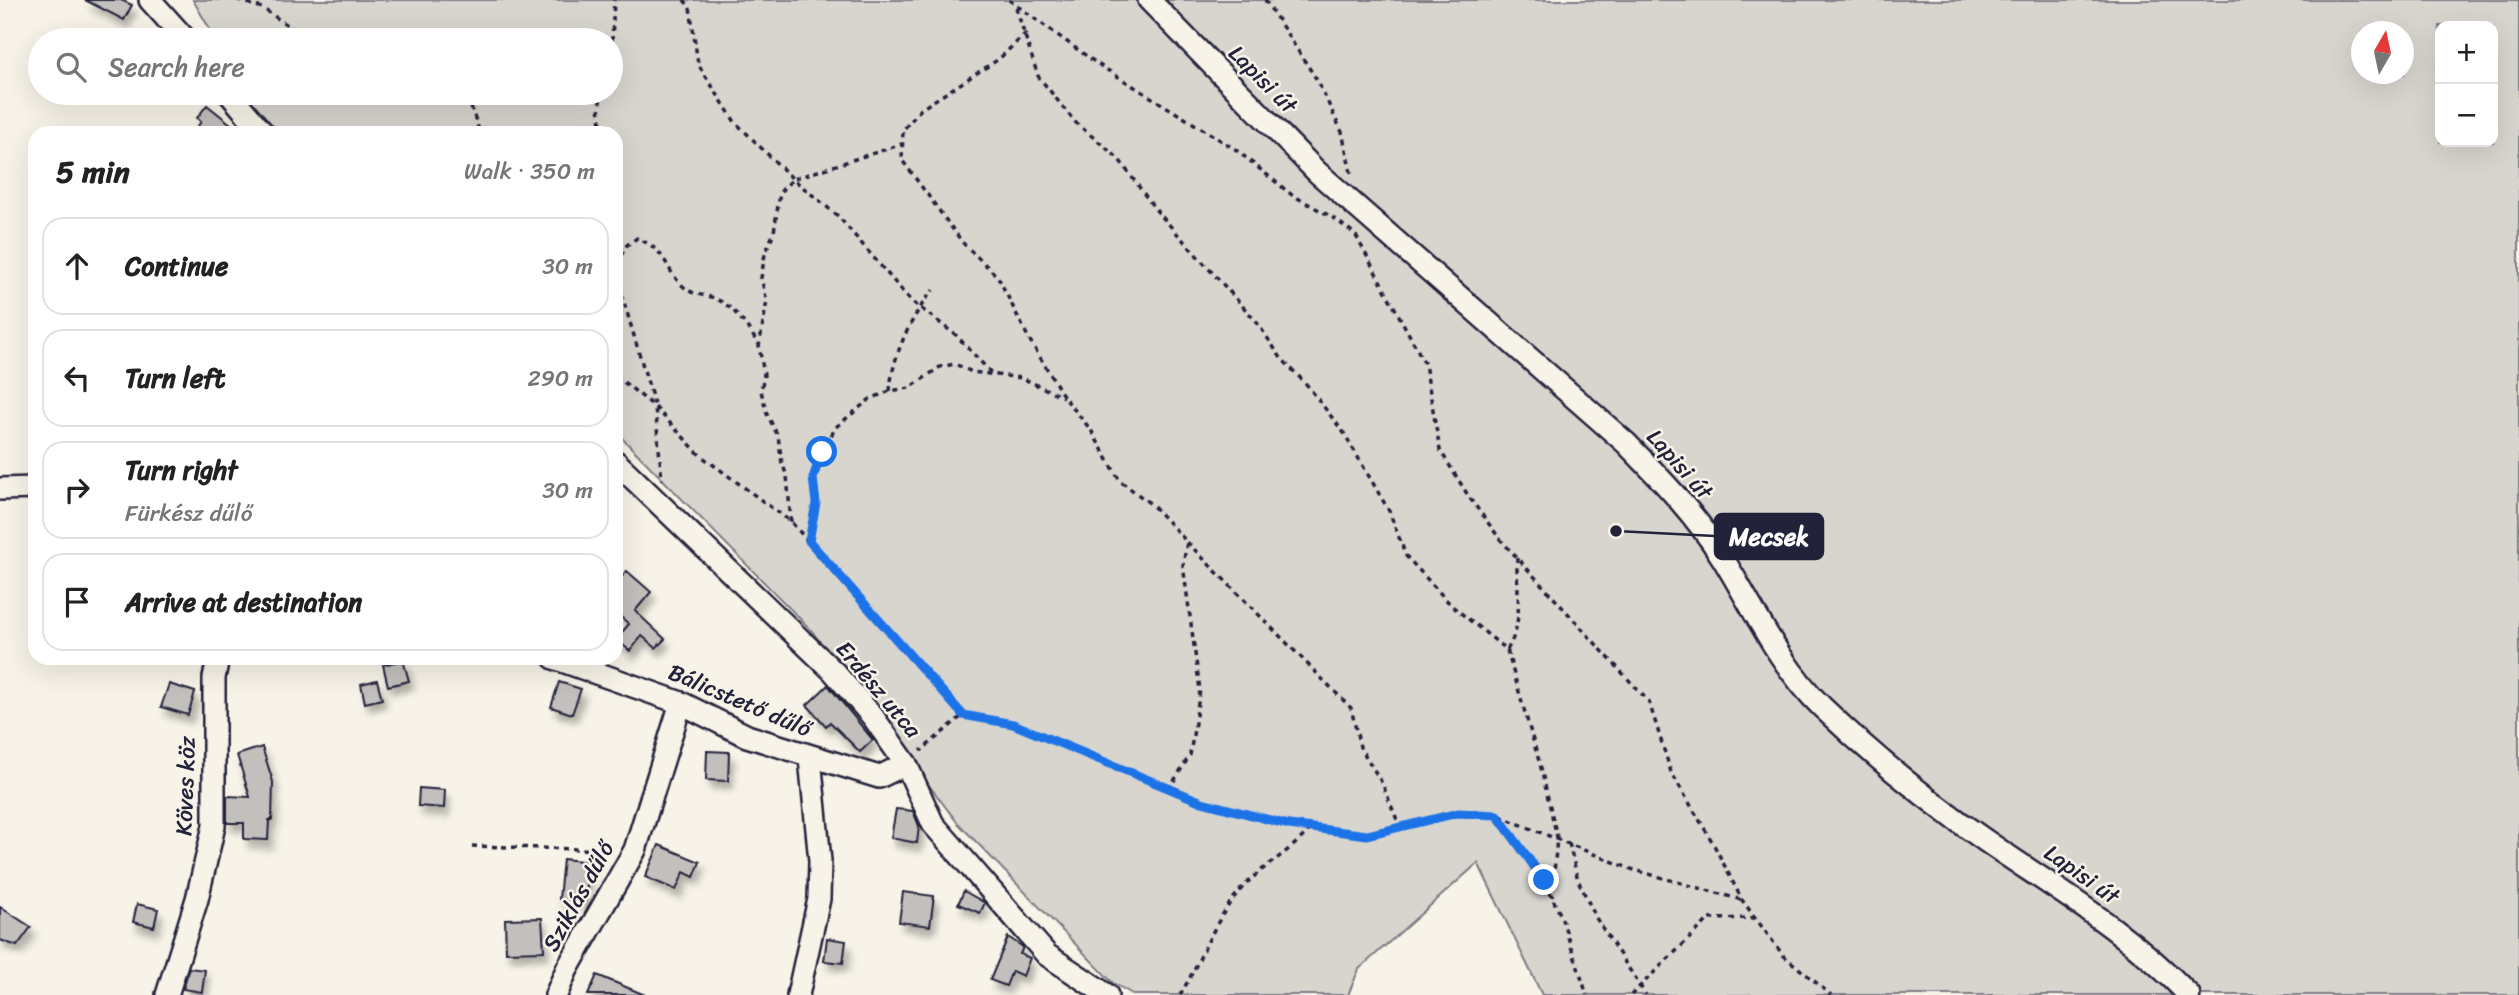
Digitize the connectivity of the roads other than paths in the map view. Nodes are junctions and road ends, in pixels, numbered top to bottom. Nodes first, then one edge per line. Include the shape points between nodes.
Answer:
1 (150, 0) edge
2 (1149, 0) edge
3 (175, 28) edge
4 (239, 105) edge
5 (257, 126) edge
6 (623, 469) edge
7 (28, 488) edge
8 (0, 489) edge
9 (217, 665) edge
10 (574, 665) edge
11 (681, 703) junction
12 (810, 758) junction
13 (906, 764) junction
14 (167, 995) edge
15 (556, 995) edge
16 (798, 995) edge
17 (1107, 995) edge
18 (2189, 995) edge

1 - 3 street
2 - 18 street, Lapisi út via 1317,172 1626,443 1662,480 1721,554 1781,656 1819,704 1896,774 1986,841 2075,898 2156,960
4 - 5 street
6 - 13 street, Erdész utca via 834,672
7 - 8 street
9 - 14 street, Köves köz via 215,826
10 - 11 street, Bálicstető dűlő
11 - 12 street, Bálicstető dűlő via 747,736
11 - 15 street, Sziklás dűlő via 635,850
12 - 13 street, Bálicstető dűlő via 879,777
12 - 16 street via 820,899
13 - 17 street, Erdész utca via 933,824 1047,955

